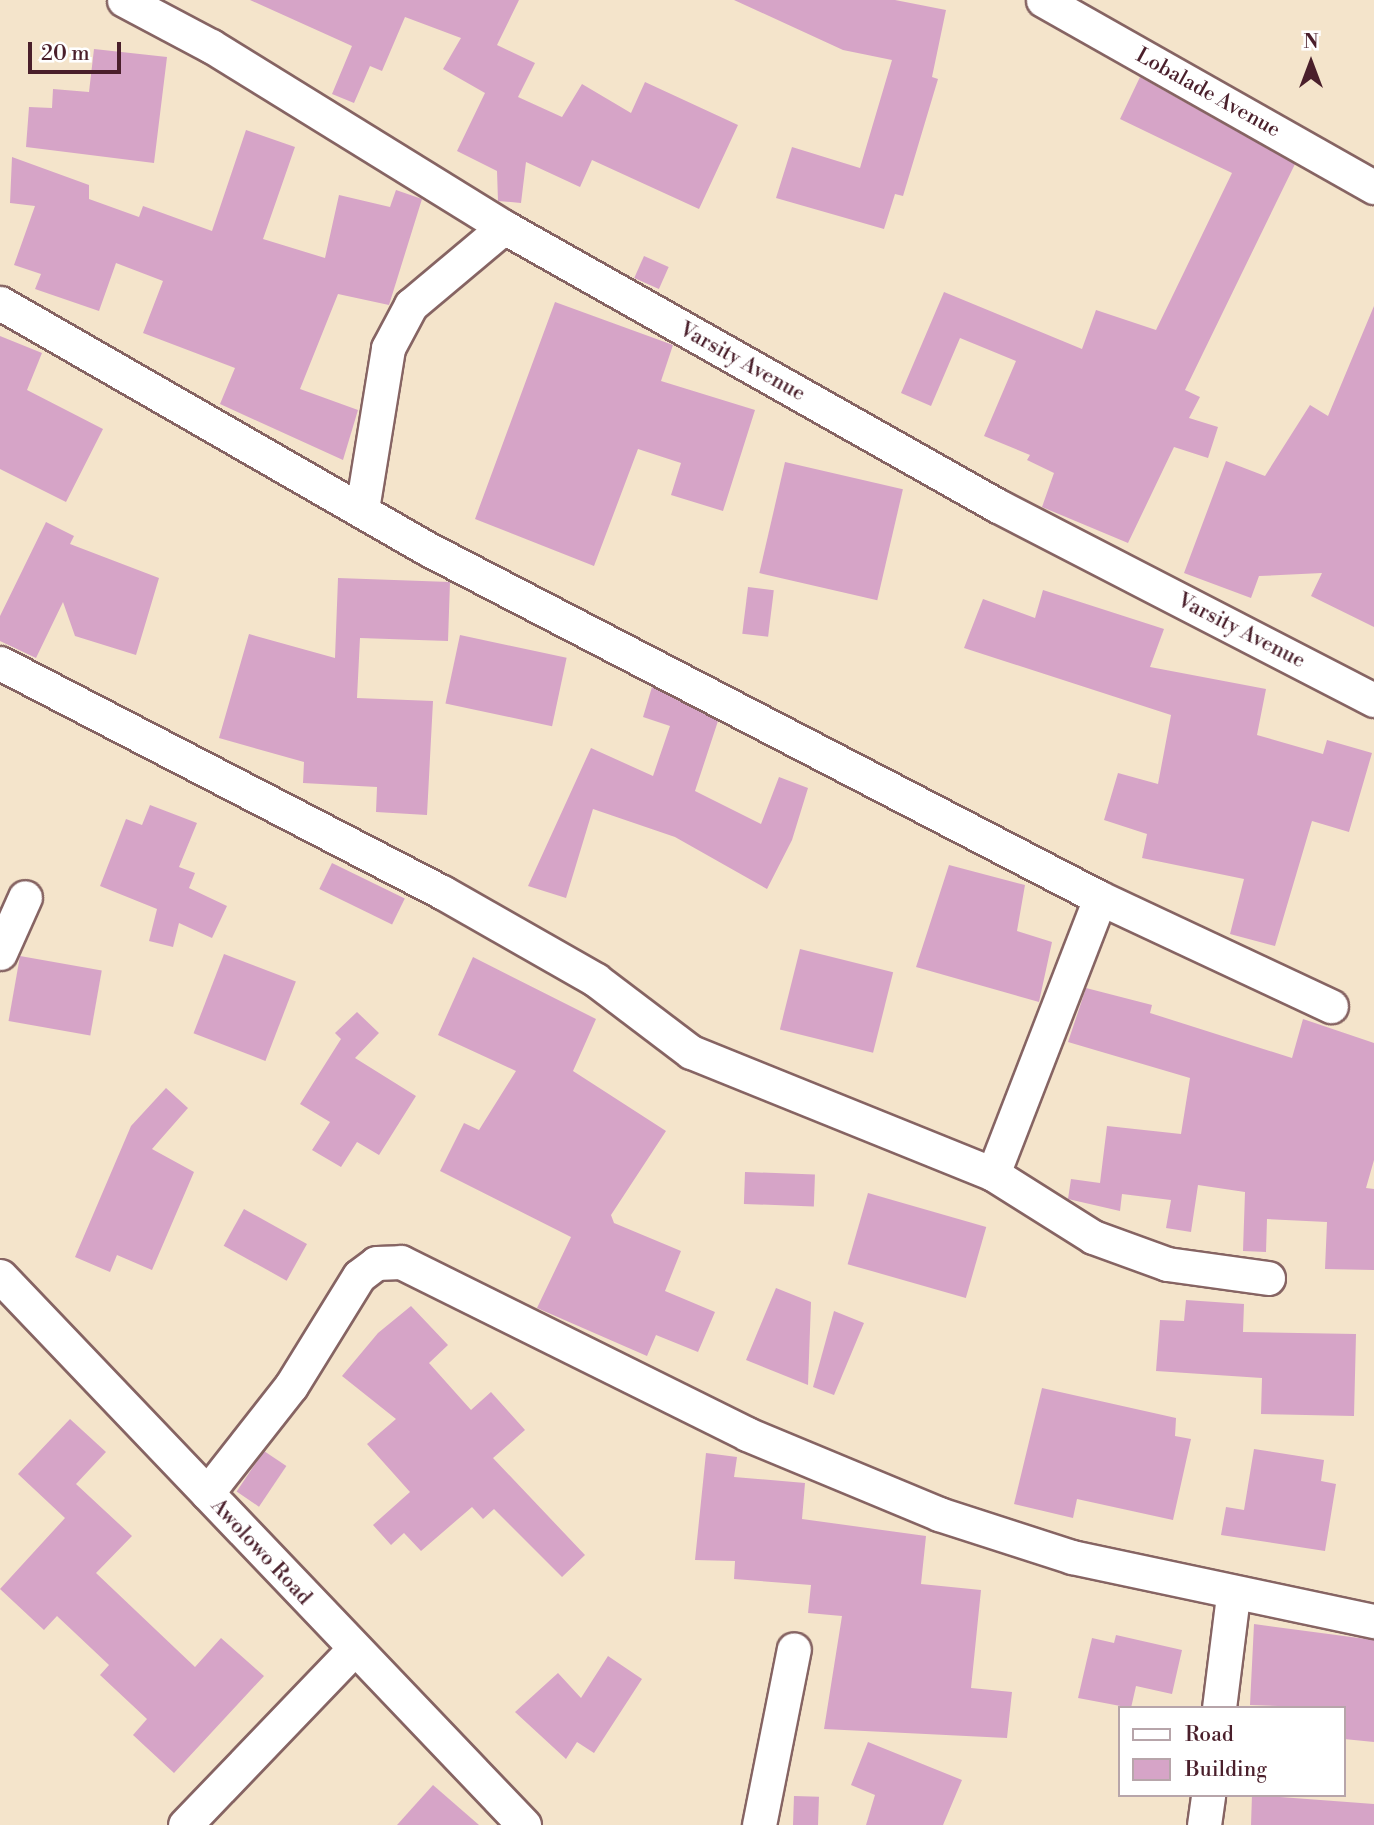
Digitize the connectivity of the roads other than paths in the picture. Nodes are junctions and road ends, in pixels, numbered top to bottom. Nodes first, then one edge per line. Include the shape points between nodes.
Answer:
1 (124, 0) edge
2 (1043, 0) edge
3 (1374, 187) edge
4 (504, 227) junction
5 (0, 303) edge
6 (362, 509) junction
7 (0, 663) edge
8 (1374, 700) edge
9 (25, 897) dead end
10 (1100, 898) junction
11 (0, 953) edge
12 (1331, 1006) dead end
13 (993, 1174) junction
14 (0, 1276) edge
15 (1268, 1278) dead end
16 (207, 1493) junction
17 (1233, 1595) junction
18 (1374, 1621) edge
19 (794, 1649) dead end
20 (352, 1651) junction
21 (1219, 1706) edge
22 (1208, 1797) edge
23 (185, 1825) edge
24 (524, 1825) edge
25 (759, 1825) edge
26 (1204, 1825) edge

1 - 4 street, Varsity Avenue via 211,46
2 - 3 street, Lobalade Avenue
4 - 6 street via 411,305 388,348
4 - 8 street, Varsity Avenue via 998,506
5 - 6 street
6 - 10 street
7 - 13 street via 442,892 596,980 691,1052
9 - 11 street
10 - 12 street
10 - 13 street
13 - 15 street via 1093,1237 1167,1264
14 - 16 street, Awolowo Road
16 - 17 street via 291,1386 359,1276 376,1263 401,1262 747,1434 939,1514 1072,1557
16 - 20 street, Awolowo Road
17 - 18 street
17 - 21 street
19 - 25 street
20 - 23 street
20 - 24 street, Awolowo Road
22 - 26 street

